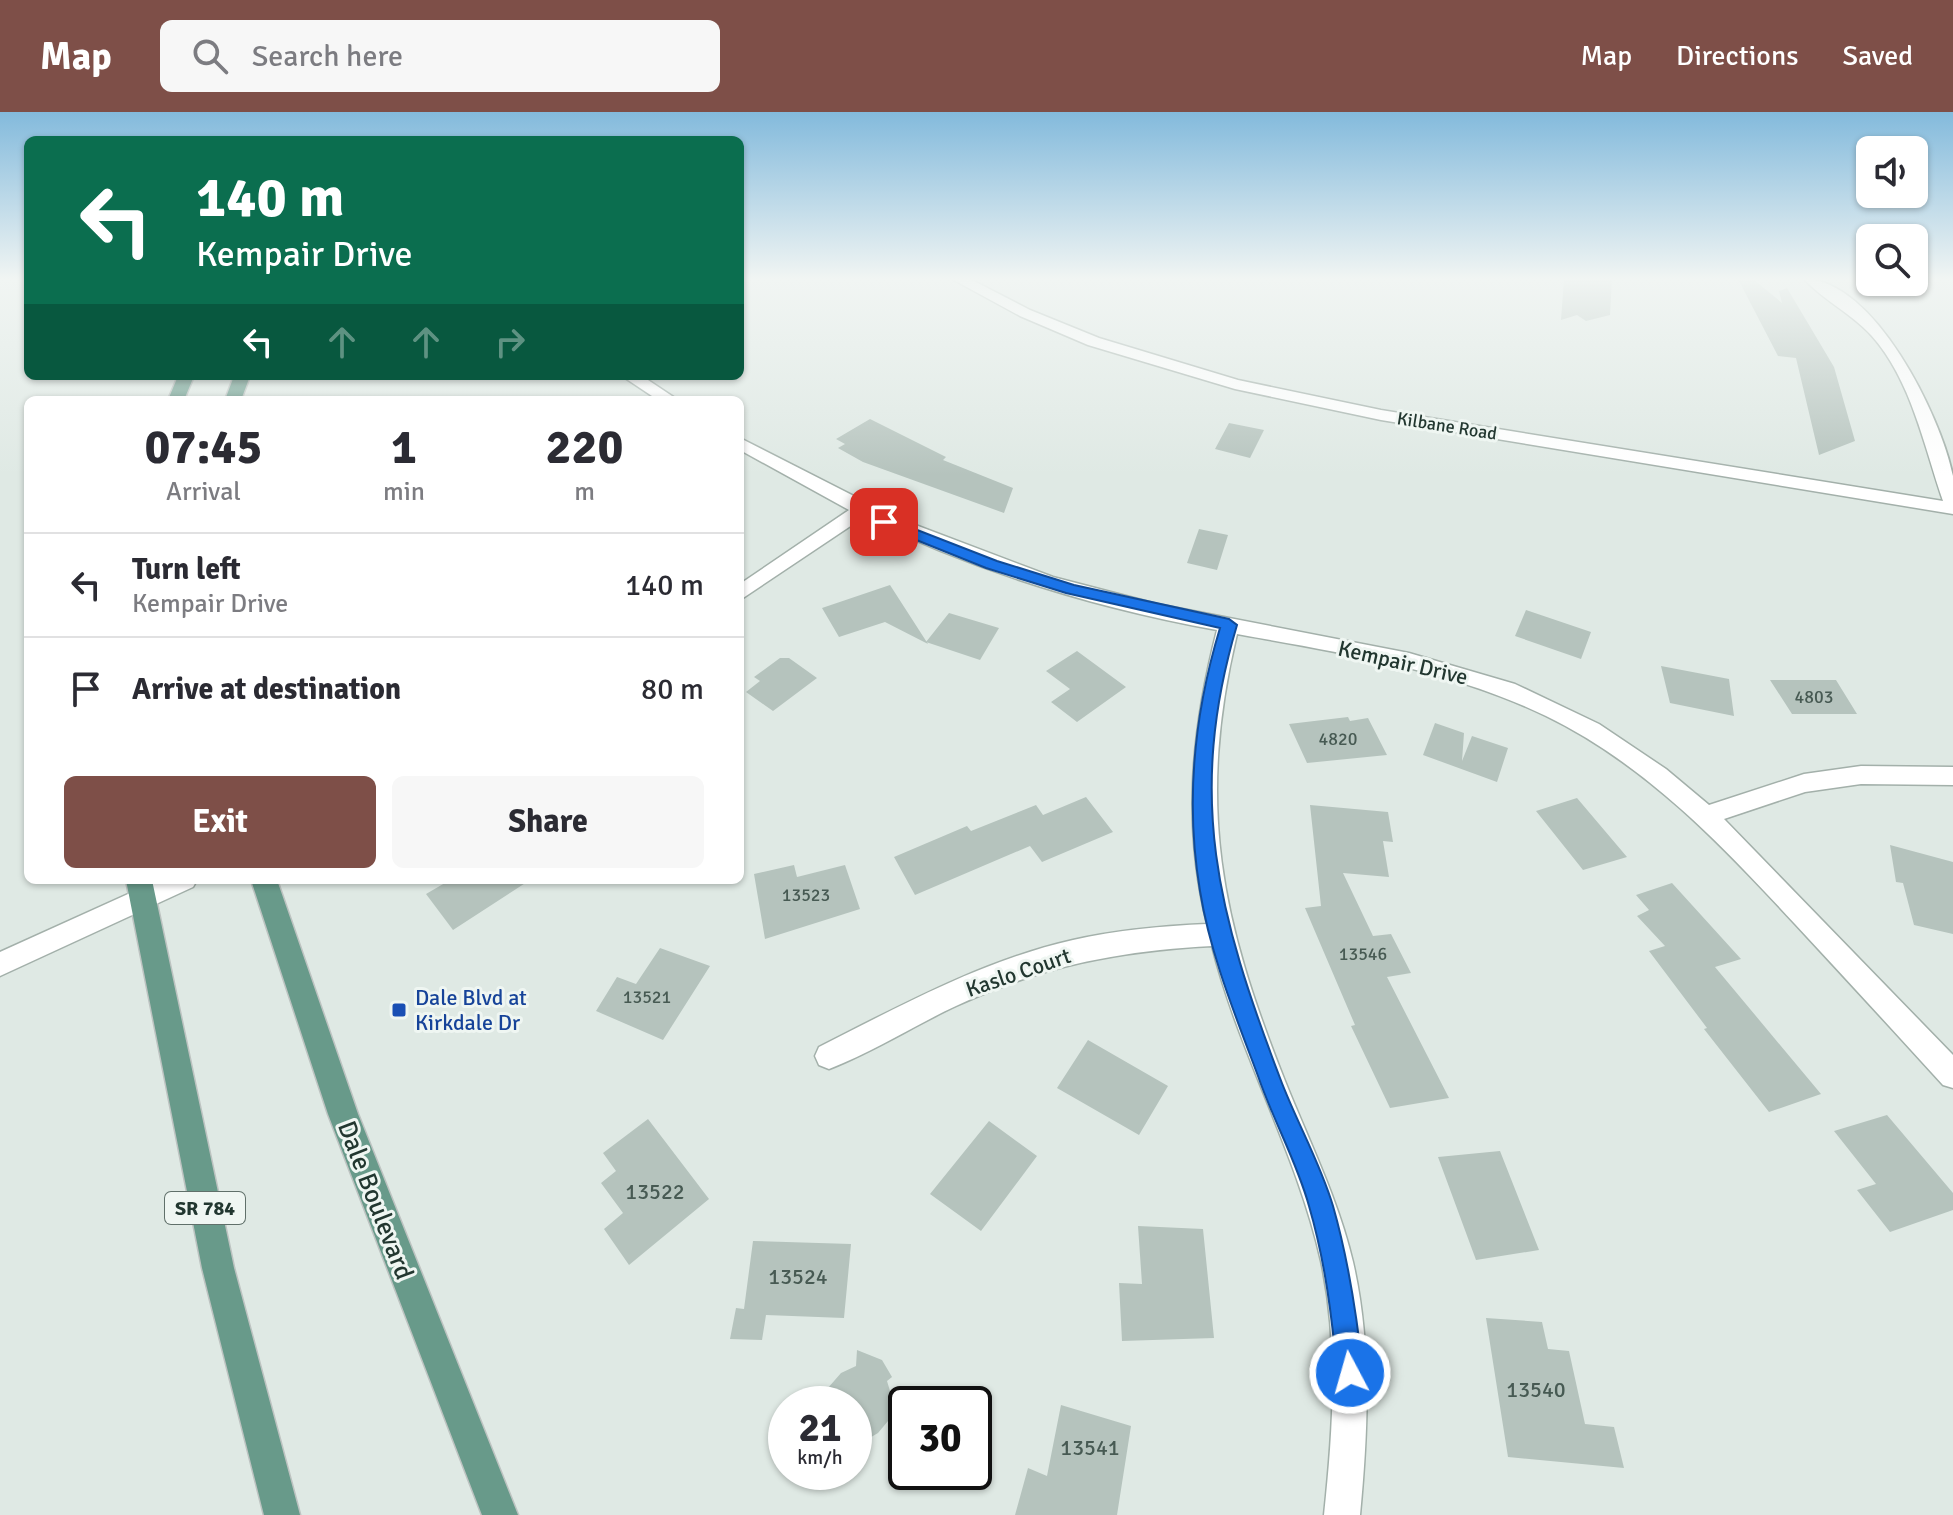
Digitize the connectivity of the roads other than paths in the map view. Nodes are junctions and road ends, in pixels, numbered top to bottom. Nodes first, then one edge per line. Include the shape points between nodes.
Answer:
1 (1104, 344) edge
2 (1887, 344) edge
3 (637, 380) edge
4 (663, 396) edge
5 (744, 445) edge
6 (1953, 505) edge
7 (860, 511) junction
8 (744, 590) edge
9 (1229, 625) junction
10 (1953, 776) edge
11 (1708, 815) junction
12 (165, 884) edge
13 (265, 884) edge
14 (141, 889) edge
15 (1220, 934) junction
16 (0, 964) edge
17 (829, 1056) dead end
18 (1953, 1075) edge
19 (282, 1515) edge
20 (500, 1515) edge
21 (1342, 1515) edge

1 - 6 street, Kilbane Road via 1252,388 1418,421
2 - 6 street
3 - 4 street
5 - 7 street, Kempair Drive
7 - 8 street
7 - 9 street, Kempair Drive via 932,543 1072,590
9 - 11 street, Kempair Drive via 1412,661 1500,686 1608,739
9 - 15 street via 1212,680 1203,757 1202,813
10 - 11 street via 1861,775 1804,783
11 - 18 street, Kempair Drive
12 - 14 street
13 - 20 main road, Dale Boulevard via 343,1114
14 - 16 street
14 - 19 main road, SR 784 via 218,1268
15 - 17 street, Kaslo Court via 1145,939 1071,952 998,975
15 - 21 street via 1269,1078 1320,1203 1341,1284 1350,1373

